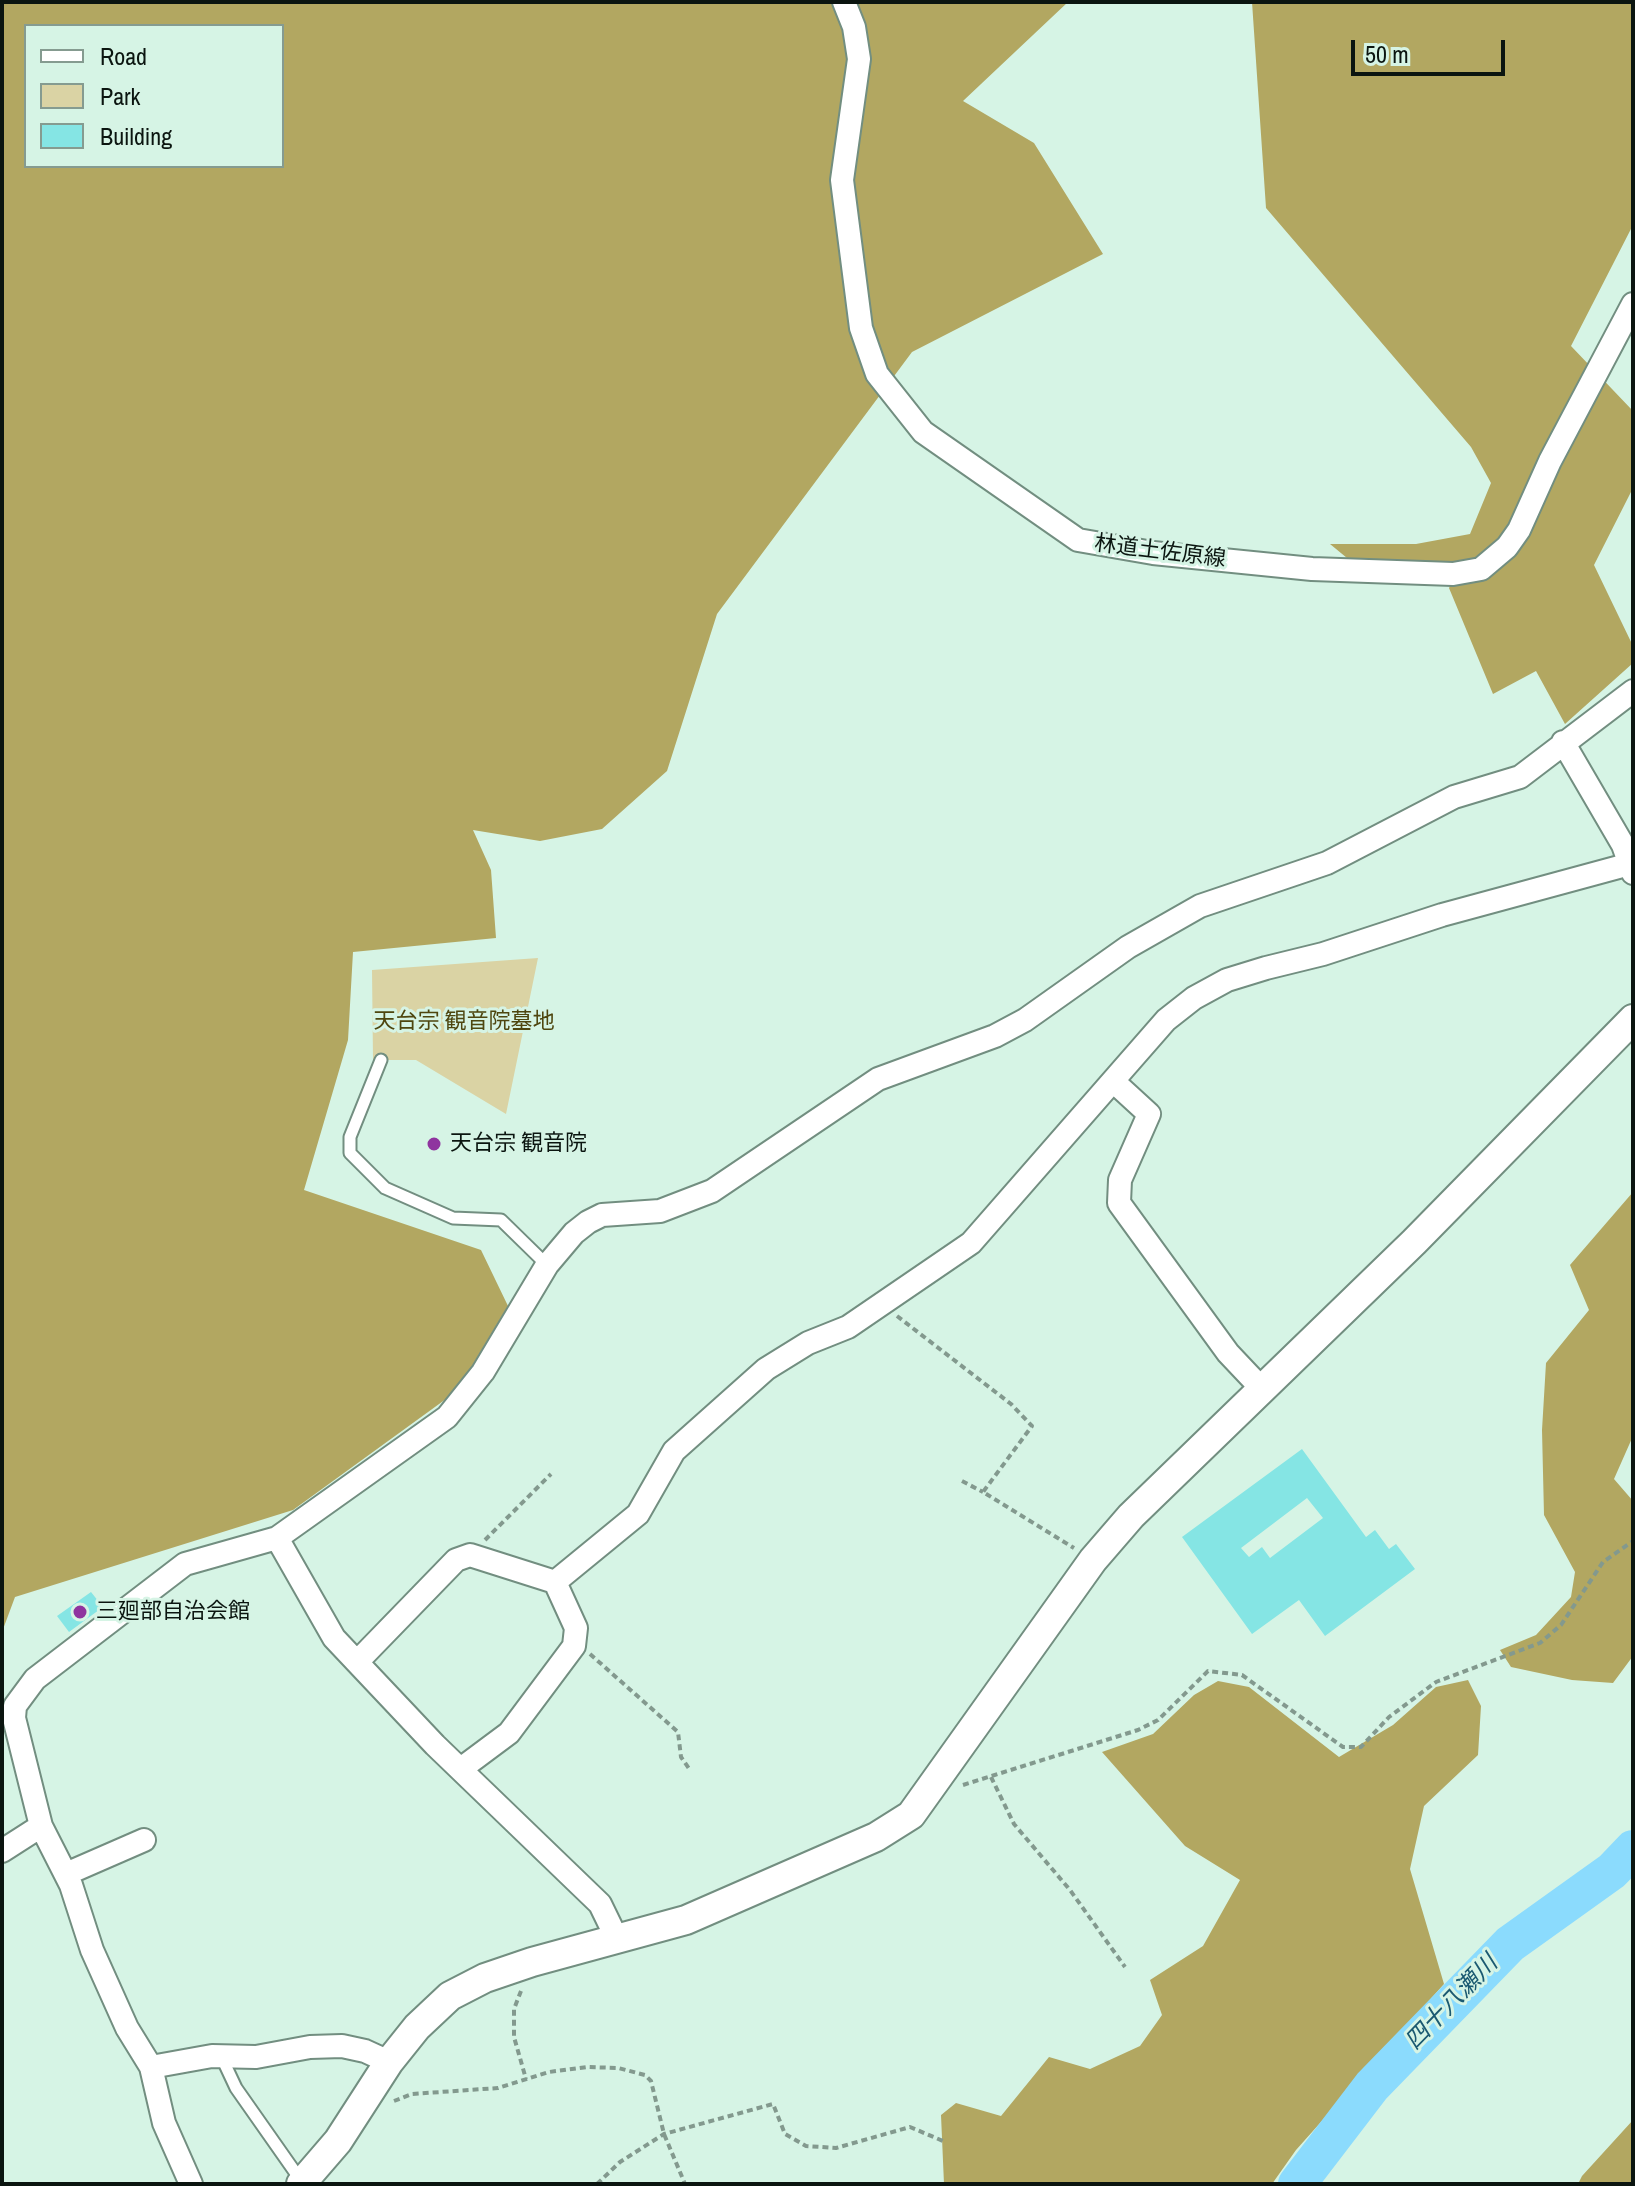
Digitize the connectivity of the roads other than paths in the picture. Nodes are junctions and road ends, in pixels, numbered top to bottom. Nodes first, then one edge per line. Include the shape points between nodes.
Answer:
1 (844, 2) edge
2 (1633, 304) edge
3 (1633, 691) edge
4 (1563, 742) junction
5 (1632, 868) edge
6 (1633, 1019) edge
7 (381, 1060) dead end
8 (1113, 1081) junction
9 (547, 1265) junction
10 (1262, 1389) junction
11 (277, 1538) junction
12 (555, 1582) junction
13 (358, 1661) junction
14 (462, 1768) junction
15 (41, 1826) junction
16 (144, 1840) dead end
17 (2, 1851) edge
18 (66, 1874) junction
19 (617, 1939) junction
20 (221, 2056) junction
21 (389, 2062) junction
22 (151, 2067) junction
23 (302, 2183) edge
24 (191, 2184) edge

1 - 2 street, 林道土佐原線 via 859,59 842,180 861,328 877,374 923,432 1078,540 1312,569 1453,574 1481,569 1519,530
3 - 4 street
4 - 5 street
4 - 9 street via 1520,777 1454,797 1327,863 1200,906 1128,947 1005,1031 878,1079 712,1191 660,1211 602,1215 588,1222
5 - 8 street via 1442,915 1227,980 1166,1020
6 - 10 street
7 - 9 lane via 350,1137 350,1153 385,1188 453,1218 501,1220
8 - 10 street via 1149,1114 1120,1180 1119,1203 1182,1294
8 - 12 street via 971,1243 883,1305 766,1369 674,1451 638,1514
9 - 11 street via 483,1372 447,1417
10 - 19 street via 1093,1560 911,1815 876,1837 686,1920
11 - 13 street via 334,1638
11 - 15 street via 185,1564 25,1690 15,1706 16,1729
12 - 13 street via 470,1555 456,1560
12 - 14 street via 576,1628 574,1646 509,1733
13 - 14 street
14 - 19 street via 600,1904
15 - 17 street
15 - 18 street
16 - 18 street
18 - 22 street via 104,1976
19 - 21 street via 485,1978 450,1996
20 - 21 street via 342,2046
20 - 22 street
20 - 23 lane via 236,2088
21 - 23 street via 338,2141
22 - 24 street via 164,2123

